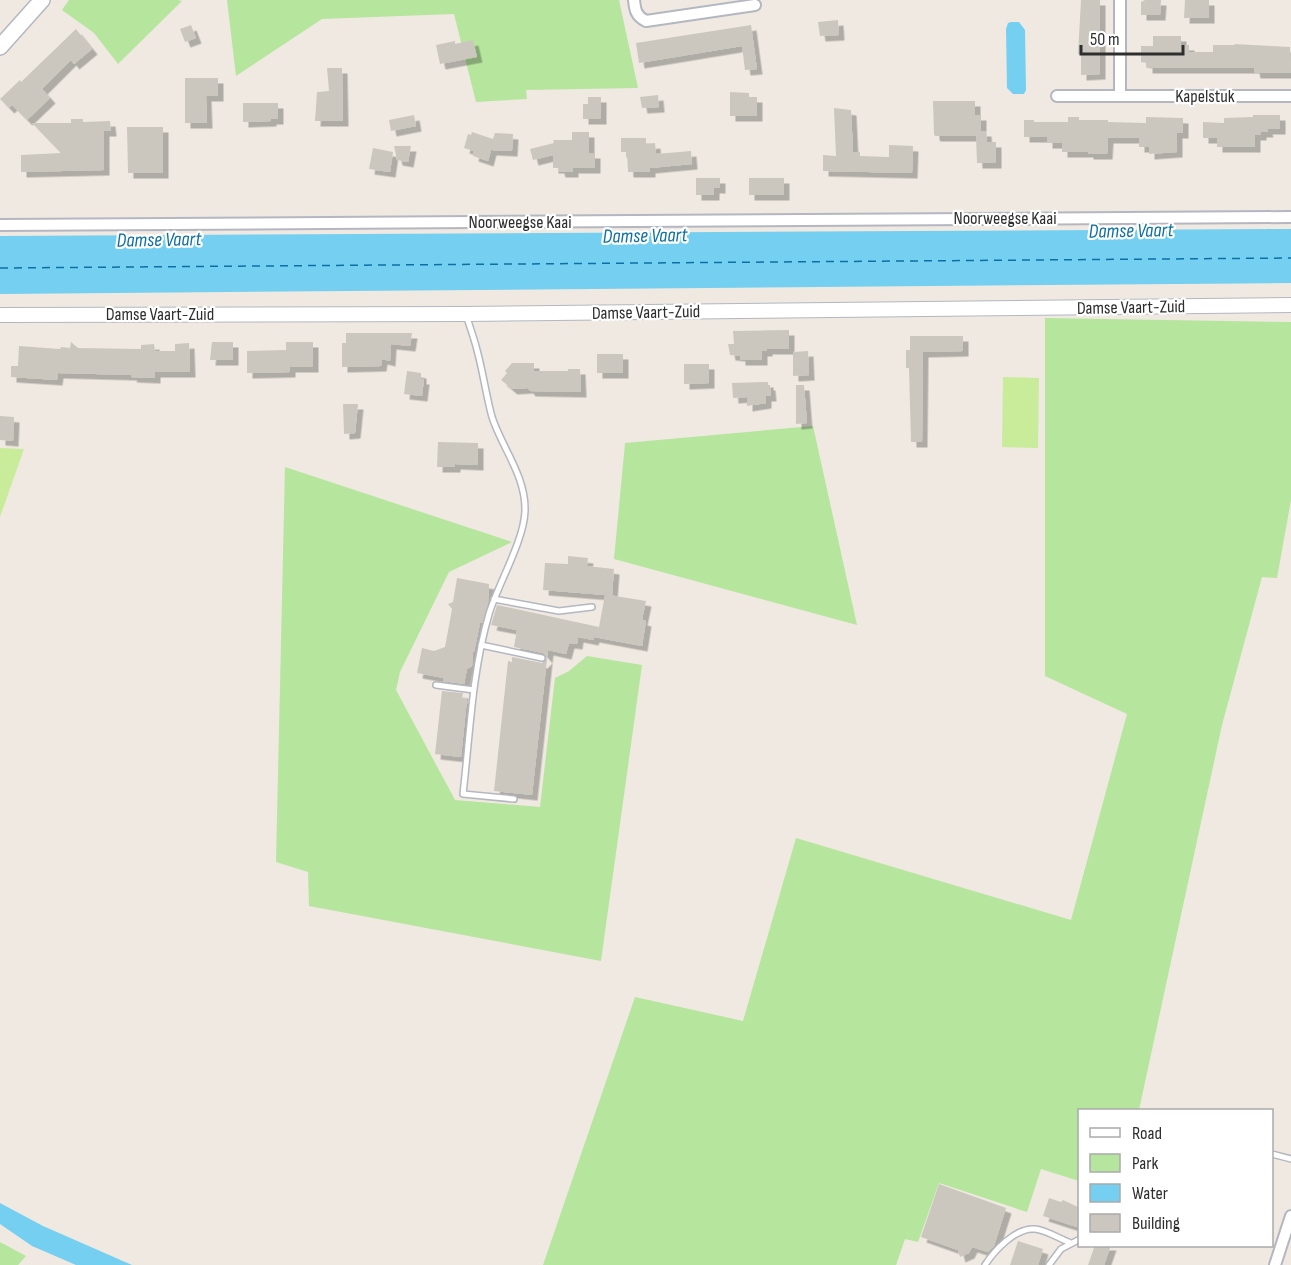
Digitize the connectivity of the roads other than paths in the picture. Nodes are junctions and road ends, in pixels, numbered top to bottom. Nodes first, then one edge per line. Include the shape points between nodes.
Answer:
1 (42, 0) edge
2 (634, 0) edge
3 (1120, 0) edge
4 (755, 5) dead end
5 (0, 47) edge
6 (1057, 96) dead end
7 (1120, 96) junction
8 (1291, 96) edge
9 (1291, 217) edge
10 (0, 225) edge
11 (1291, 305) edge
12 (465, 314) junction
13 (0, 315) edge
14 (494, 599) junction
15 (591, 607) dead end
16 (481, 645) junction
17 (542, 658) dead end
18 (436, 685) dead end
19 (474, 690) junction
20 (514, 799) dead end
21 (1273, 1154) edge
22 (1291, 1159) edge
23 (1291, 1216) edge
24 (1078, 1240) edge
25 (1071, 1243) junction
26 (985, 1265) edge
27 (1049, 1265) edge
28 (1275, 1265) edge

1 - 5 main road
2 - 4 street via 635,12 646,21
3 - 7 street
6 - 7 street, Kapelstuk
7 - 8 street, Kapelstuk
9 - 10 street, Noorweegse Kaai
11 - 12 street, Damse Vaart-Zuid
12 - 13 street, Damse Vaart-Zuid
12 - 14 lane via 493,420 524,495 521,530
14 - 15 lane via 559,610
14 - 16 lane
16 - 17 lane
16 - 19 lane
18 - 19 lane
19 - 20 lane via 463,794
21 - 22 lane
23 - 28 street
24 - 25 lane
25 - 26 lane via 1035,1229 1024,1230 1015,1234
25 - 27 lane

